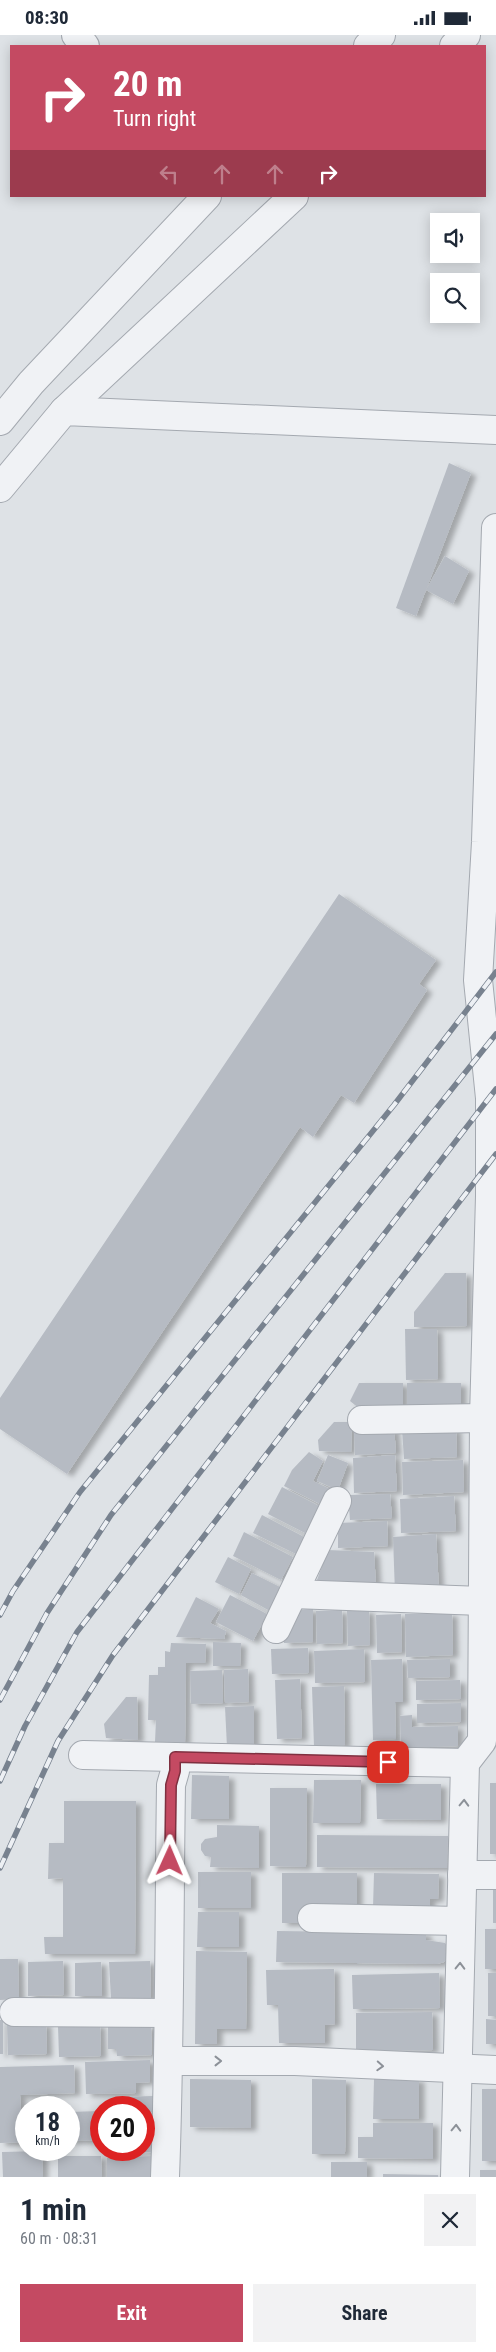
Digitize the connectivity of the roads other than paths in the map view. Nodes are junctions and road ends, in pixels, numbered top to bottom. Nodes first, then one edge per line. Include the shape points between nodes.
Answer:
1 (76, 35) edge
2 (381, 35) edge
3 (466, 35) edge
4 (84, 45) edge
5 (369, 45) edge
6 (455, 45) edge
7 (206, 197) edge
8 (293, 197) edge
9 (64, 411) junction
10 (0, 421) edge
11 (496, 430) edge
12 (0, 488) edge
13 (496, 528) edge
14 (492, 1237) edge
15 (491, 1271) edge
16 (484, 1418) junction
17 (362, 1420) dead end
18 (337, 1501) dead end
19 (293, 1594) junction
20 (482, 1601) junction
21 (276, 1629) dead end
22 (489, 1741) edge
23 (83, 1755) dead end
24 (175, 1757) junction
25 (465, 1763) junction
26 (462, 1875) junction
27 (496, 1875) edge
28 (312, 1918) dead end
29 (460, 1921) junction
30 (14, 2012) dead end
31 (167, 2013) junction
32 (169, 2061) junction
33 (457, 2070) junction
34 (496, 2070) edge
35 (165, 2177) edge
36 (454, 2177) edge

1 - 4 street
2 - 5 street
3 - 6 street
7 - 10 street via 31,383
8 - 9 street
9 - 11 street
9 - 12 street
13 - 14 street via 486,842 478,979 490,1098
14 - 15 street
15 - 16 street
16 - 17 street
16 - 20 street
18 - 19 street
19 - 20 street
19 - 21 street
20 - 22 street
22 - 25 street
23 - 24 street
24 - 25 street
24 - 31 street via 171,1785
26 -> 25 street
26 - 27 street
26 - 29 street
28 - 29 street
33 -> 29 street
30 - 31 street
31 - 32 street
32 -> 33 street via 296,2061
32 - 35 street
33 - 34 street
36 -> 33 street

